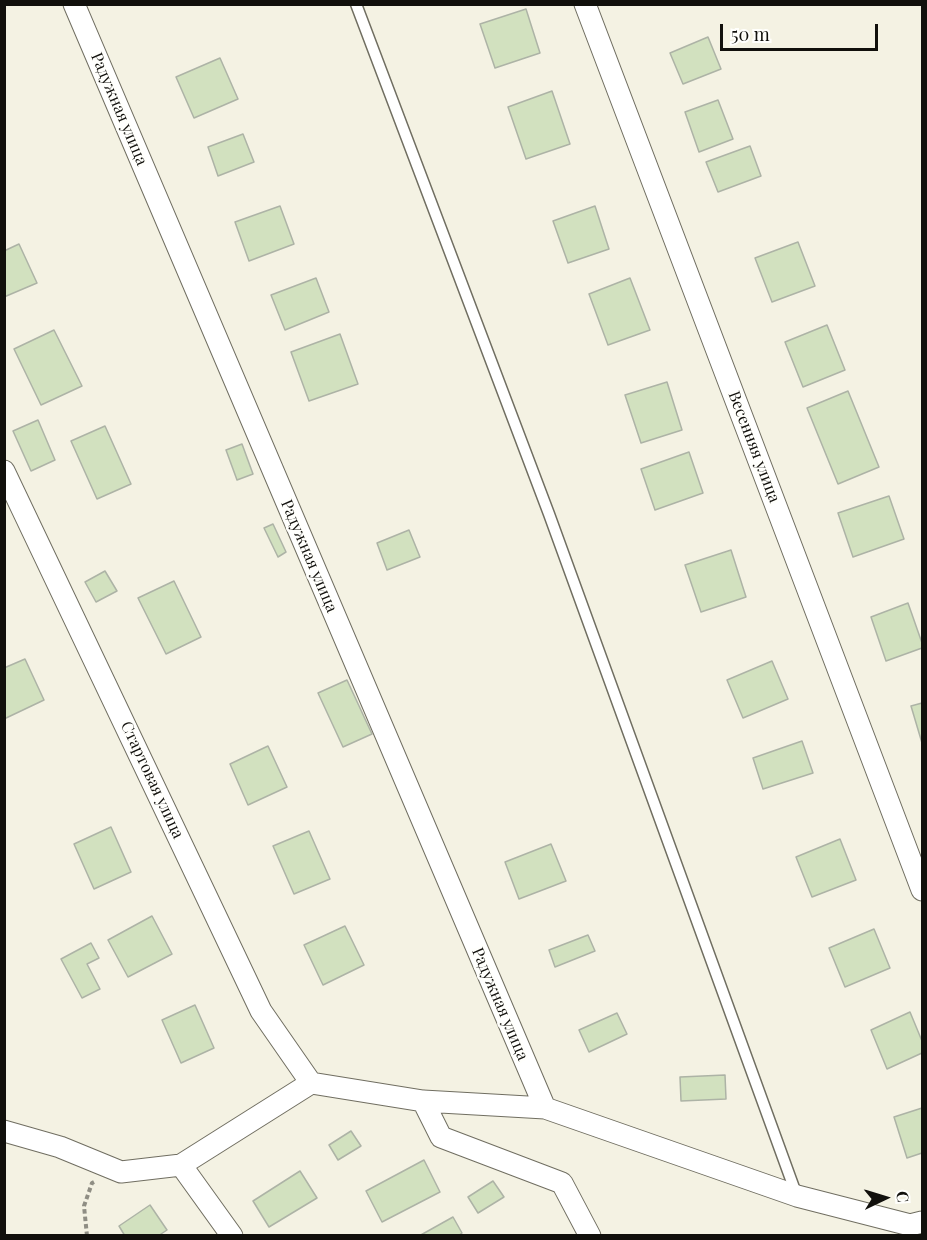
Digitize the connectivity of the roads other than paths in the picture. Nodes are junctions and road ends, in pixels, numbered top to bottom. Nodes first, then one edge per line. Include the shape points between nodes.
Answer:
1 (74, 4) edge
2 (356, 4) edge
3 (585, 4) edge
4 (4, 471) edge
5 (922, 890) edge
6 (311, 1083) junction
7 (423, 1101) junction
8 (545, 1108) junction
9 (4, 1131) edge
10 (181, 1165) junction
11 (797, 1196) junction
12 (913, 1227) edge
13 (232, 1236) edge
14 (590, 1236) edge

1 - 8 street, Радужная улица
2 - 11 lane via 549,514
3 - 5 street, Весенняя улица
4 - 6 street, Стартовая улица via 261,1011
6 - 7 street
6 - 10 street
7 - 8 street
7 - 14 street via 441,1137 562,1183
8 - 11 street
9 - 10 street via 60,1147 121,1172
10 - 13 street
11 - 12 street

